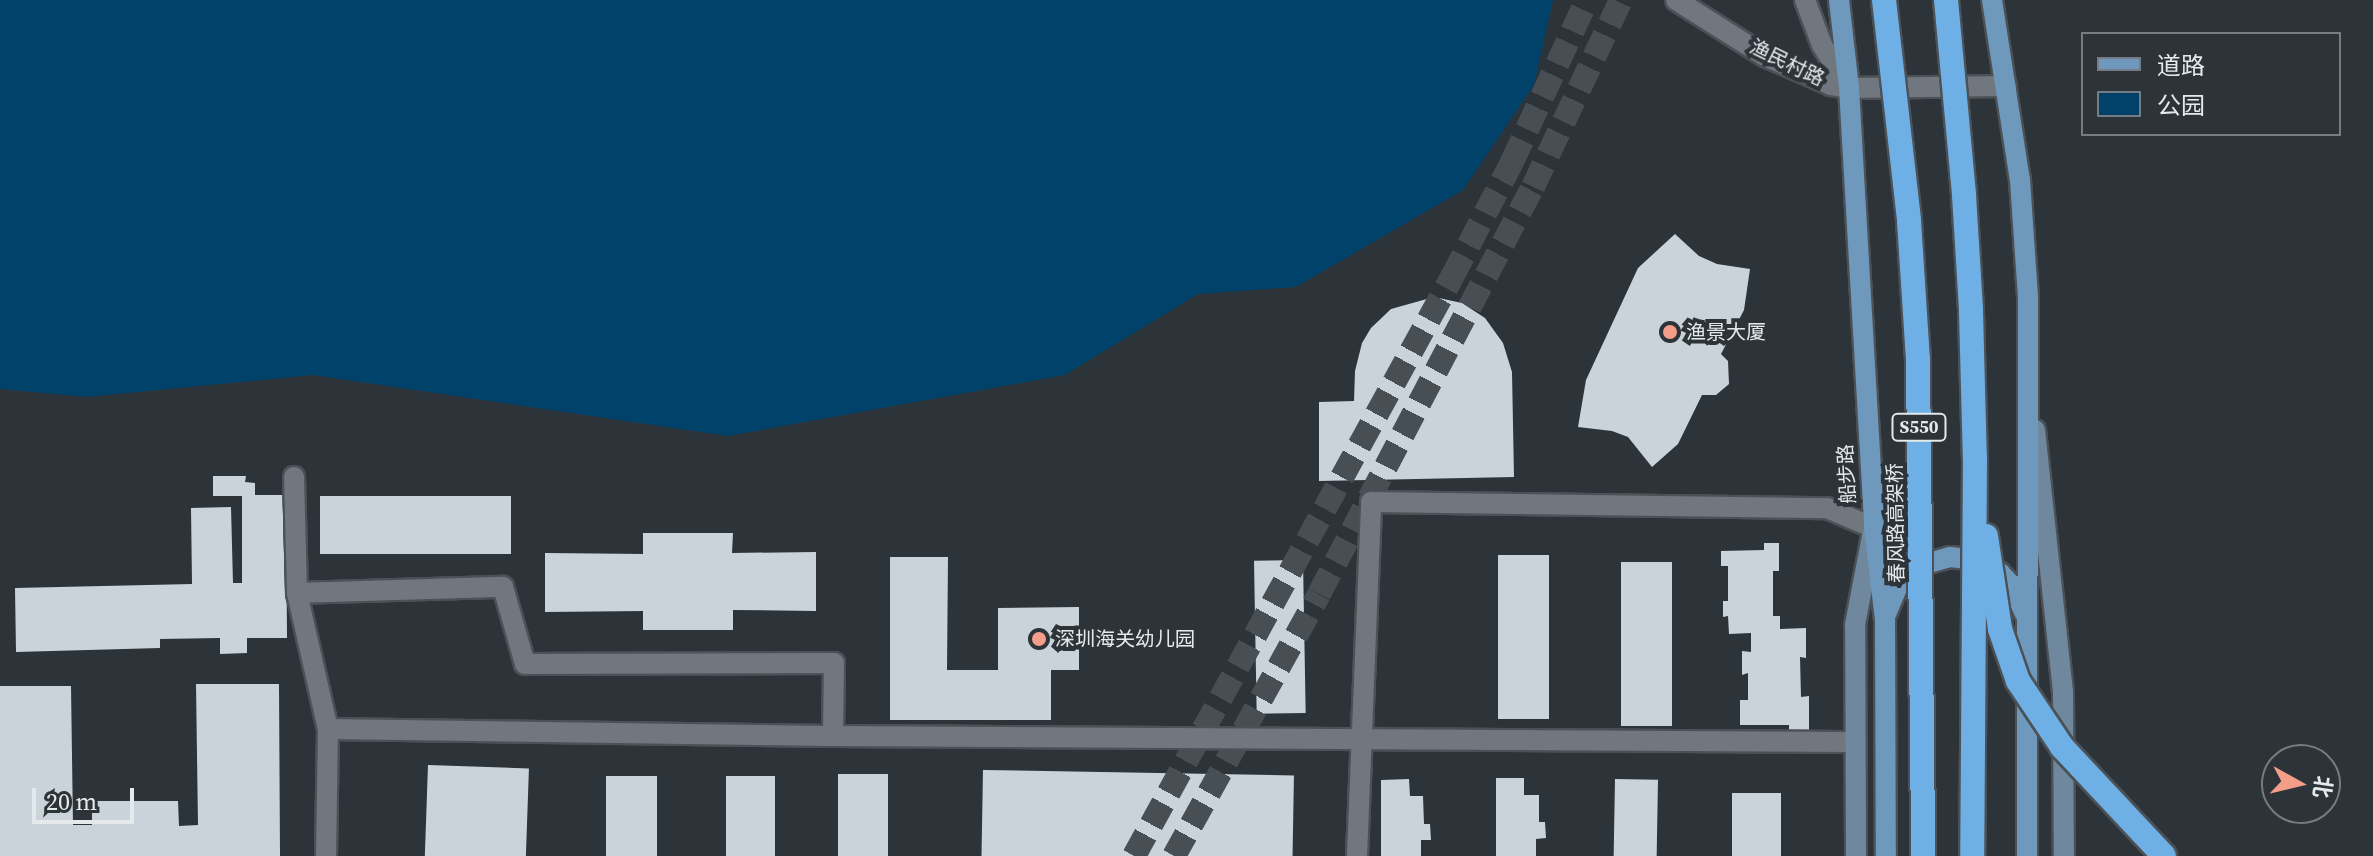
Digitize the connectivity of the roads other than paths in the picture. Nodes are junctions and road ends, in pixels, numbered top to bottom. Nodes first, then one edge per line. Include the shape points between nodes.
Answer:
1 (1676, 0) edge
2 (1805, 0) edge
3 (1839, 0) edge
4 (1884, 0) edge
5 (1946, 0) edge
6 (1992, 0) edge
7 (2006, 86) junction
8 (1849, 88) junction
9 (2028, 368) junction
10 (1975, 459) junction
11 (294, 477) dead end
12 (1874, 528) junction
13 (297, 593) junction
14 (1885, 620) junction
15 (2028, 621) junction
16 (328, 729) junction
17 (833, 736) junction
18 (1362, 739) junction
19 (1855, 742) junction
20 (326, 856) edge
21 (1357, 856) edge
22 (1856, 856) edge
23 (1886, 856) edge
24 (1923, 856) edge
25 (1972, 856) edge
26 (2027, 856) edge
27 (2064, 856) edge
28 (2164, 856) edge

1 - 8 street, 渔民村路 via 1793,71
2 - 8 street via 1822,45
3 - 8 main road, 船步路
4 - 24 highway, 春风路高架桥 / S550, bridge via 1909,221 1918,359
5 - 10 highway, S550, bridge via 1964,195
6 - 7 main road
7 - 8 street, 渔民村路
7 - 9 main road via 2020,180
8 - 12 main road, 船步路
9 - 15 main road
9 - 27 main road via 2063,692
10 - 25 highway, S550, bridge
10 - 28 highway, bridge via 2000,629 2018,681 2062,747
11 - 13 street
12 - 14 main road, 船步路
12 - 18 street via 1827,508 1371,502
12 - 19 main road via 1855,625
13 - 16 street
13 - 17 street via 503,587 525,664 834,663
14 - 15 main road via 1901,578 1915,567 1950,557 2000,573
14 - 23 main road, 船步路
15 - 26 main road
16 - 17 street
16 - 20 street
17 - 18 street
18 - 19 street
18 - 21 street
19 - 22 main road

